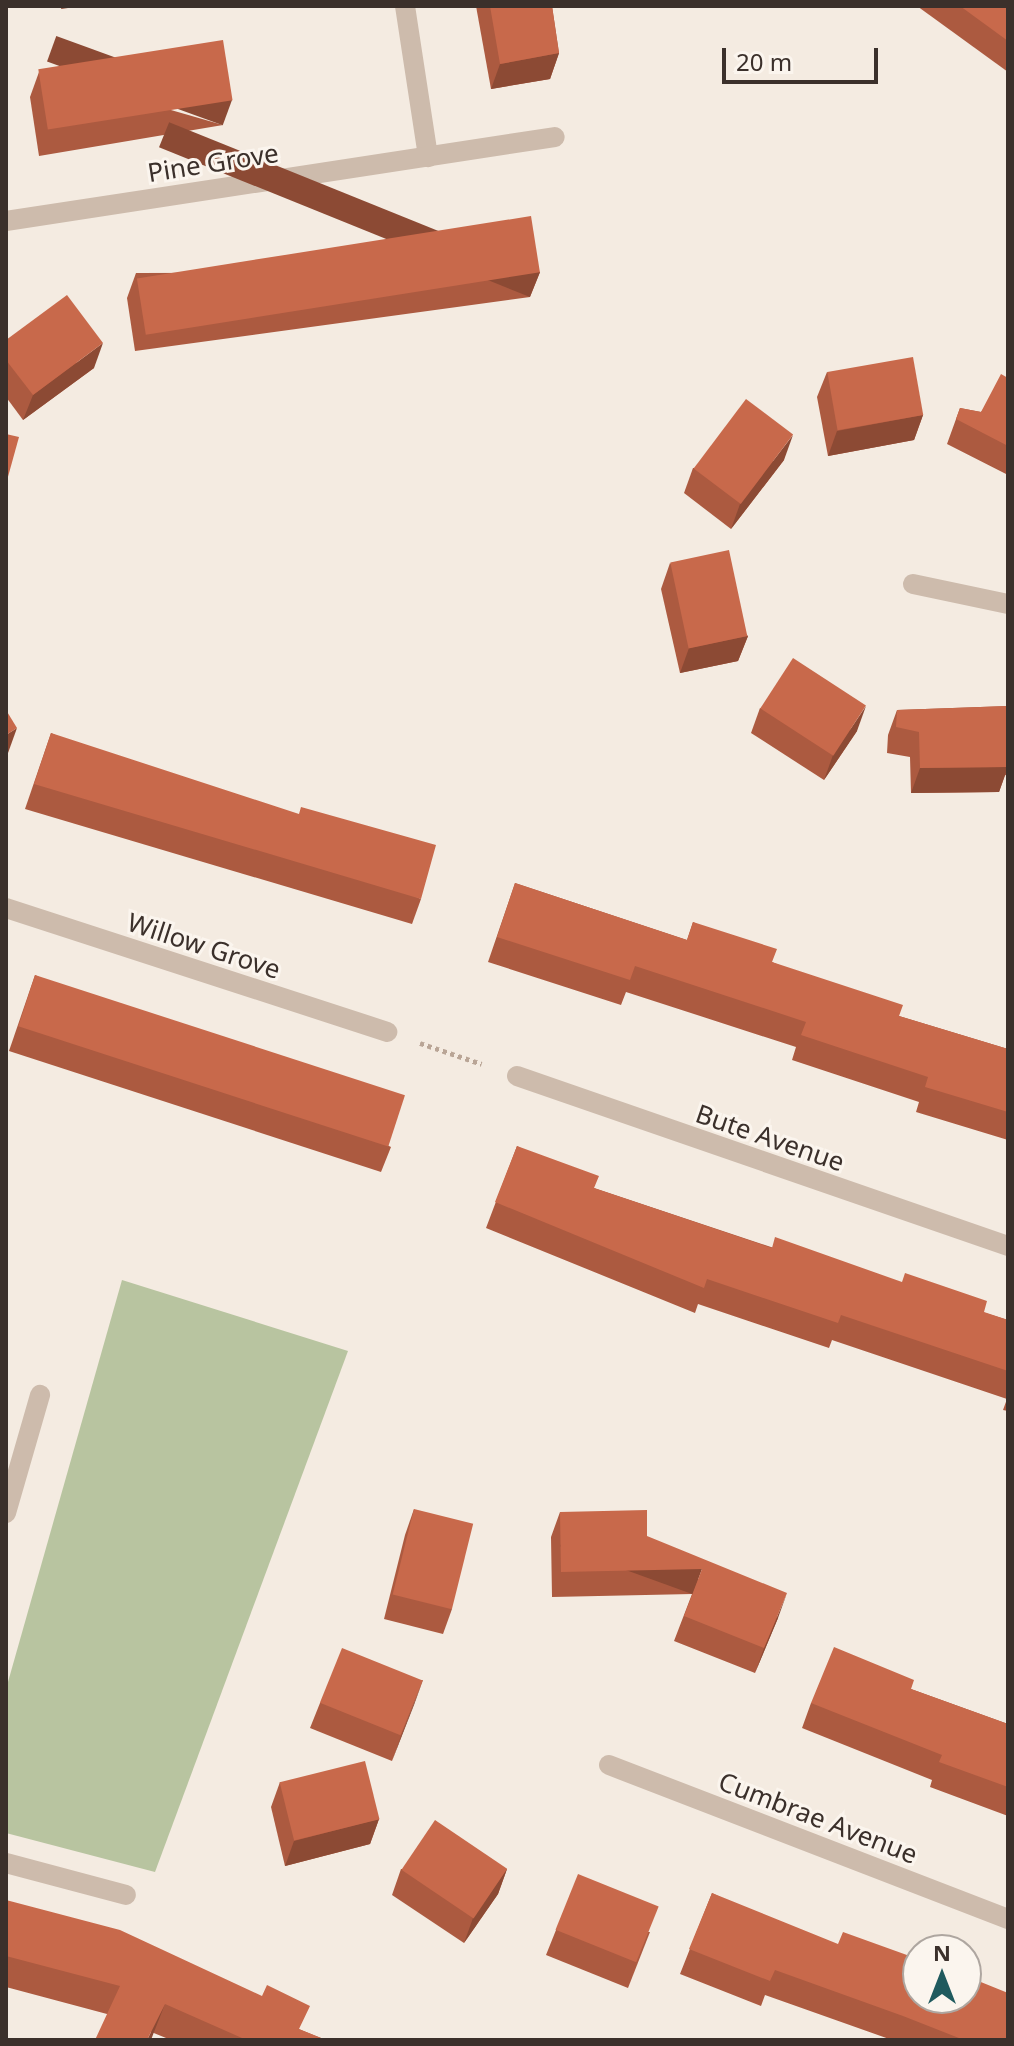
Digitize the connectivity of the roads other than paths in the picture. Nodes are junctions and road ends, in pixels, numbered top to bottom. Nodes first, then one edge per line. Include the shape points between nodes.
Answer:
1 (405, 6) edge
2 (555, 137) dead end
3 (428, 157) junction
4 (6, 221) edge
5 (913, 584) dead end
6 (1008, 604) edge
7 (6, 908) edge
8 (387, 1032) road end
9 (517, 1076) road end
10 (1008, 1246) edge
11 (40, 1395) dead end
12 (6, 1513) edge
13 (609, 1765) dead end
14 (6, 1863) edge
15 (126, 1895) dead end
16 (1008, 1919) edge

1 - 3 street
2 - 3 street, Pine Grove
3 - 4 street, Pine Grove
5 - 6 street
7 - 8 street, Willow Grove
9 - 10 street, Bute Avenue
11 - 12 street
13 - 16 street, Cumbrae Avenue
14 - 15 street

